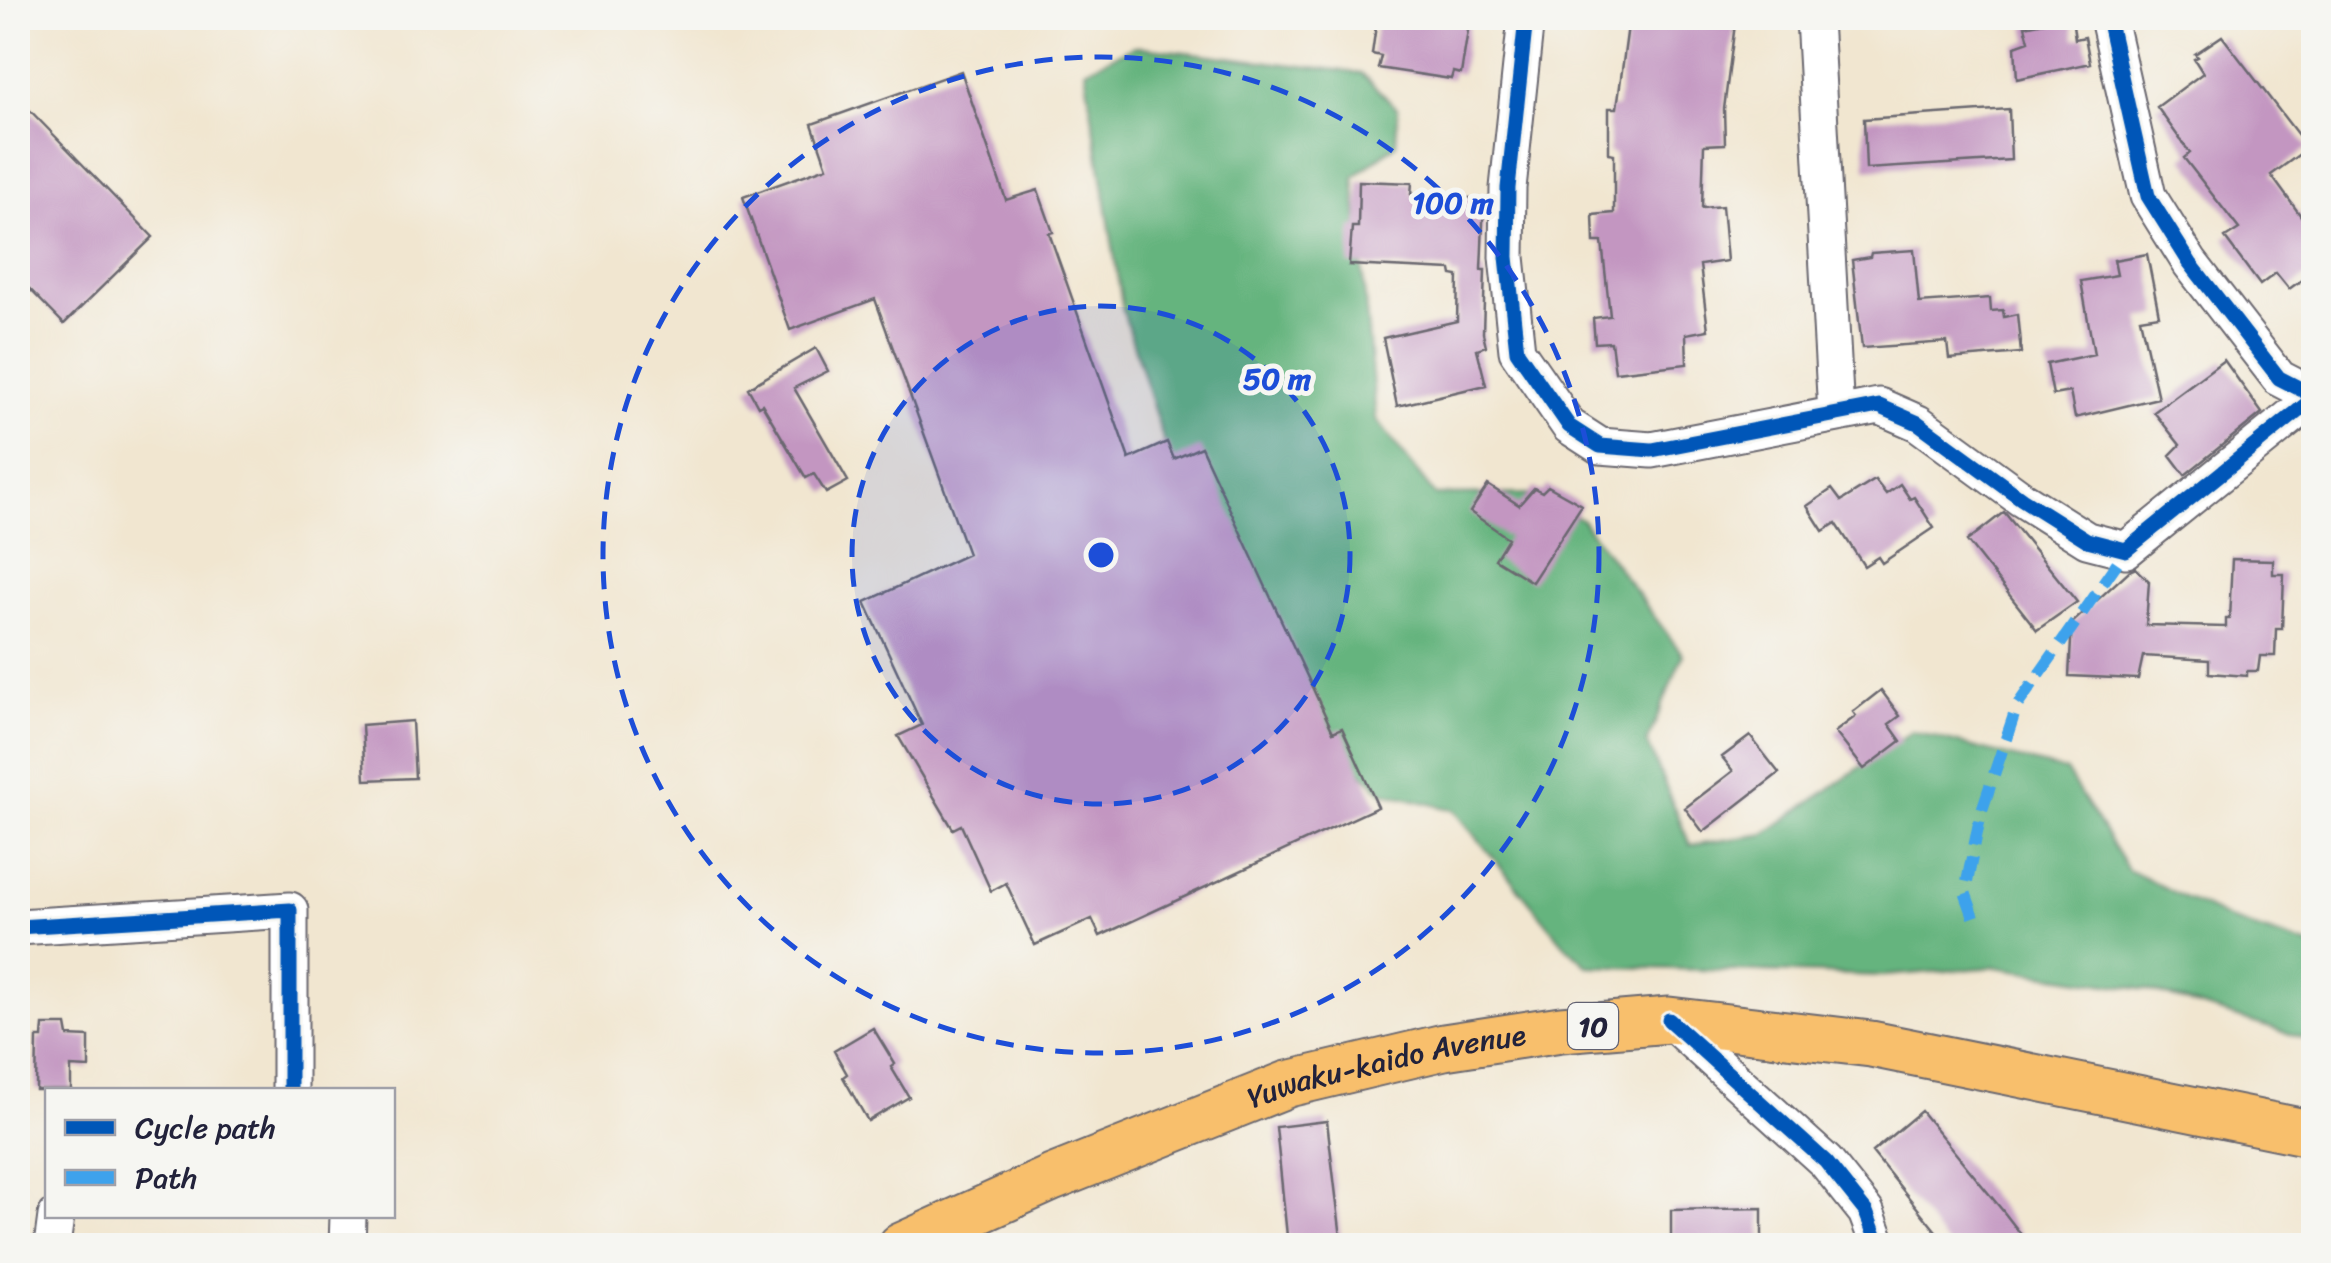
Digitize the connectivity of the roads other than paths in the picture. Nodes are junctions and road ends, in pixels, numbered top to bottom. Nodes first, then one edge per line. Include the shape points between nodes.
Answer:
1 (1526, 18) edge
2 (1814, 18) edge
3 (2108, 18) edge
4 (2314, 397) edge
5 (1836, 414) junction
6 (18, 927) edge
7 (1669, 1020) junction
8 (290, 1088) edge
9 (2314, 1134) edge
10 (56, 1218) edge
11 (348, 1218) edge
12 (52, 1246) edge
13 (347, 1246) edge
14 (901, 1246) edge
15 (1880, 1246) edge

1 - 5 street via 1507,257 1518,351 1569,426 1600,446 1652,450
2 - 5 street
3 - 4 street via 2148,196 2190,263 2279,378
4 - 5 street via 2126,550 2087,540 1918,422 1879,406
6 - 8 street via 290,910
7 - 9 main road, Yuwaku-kaido Avenue / 10 via 1872,1044
7 - 14 main road, Yuwaku-kaido Avenue / 10 via 1444,1048 1288,1084
7 - 15 street via 1826,1162 1866,1212
10 - 12 street
11 - 13 street

